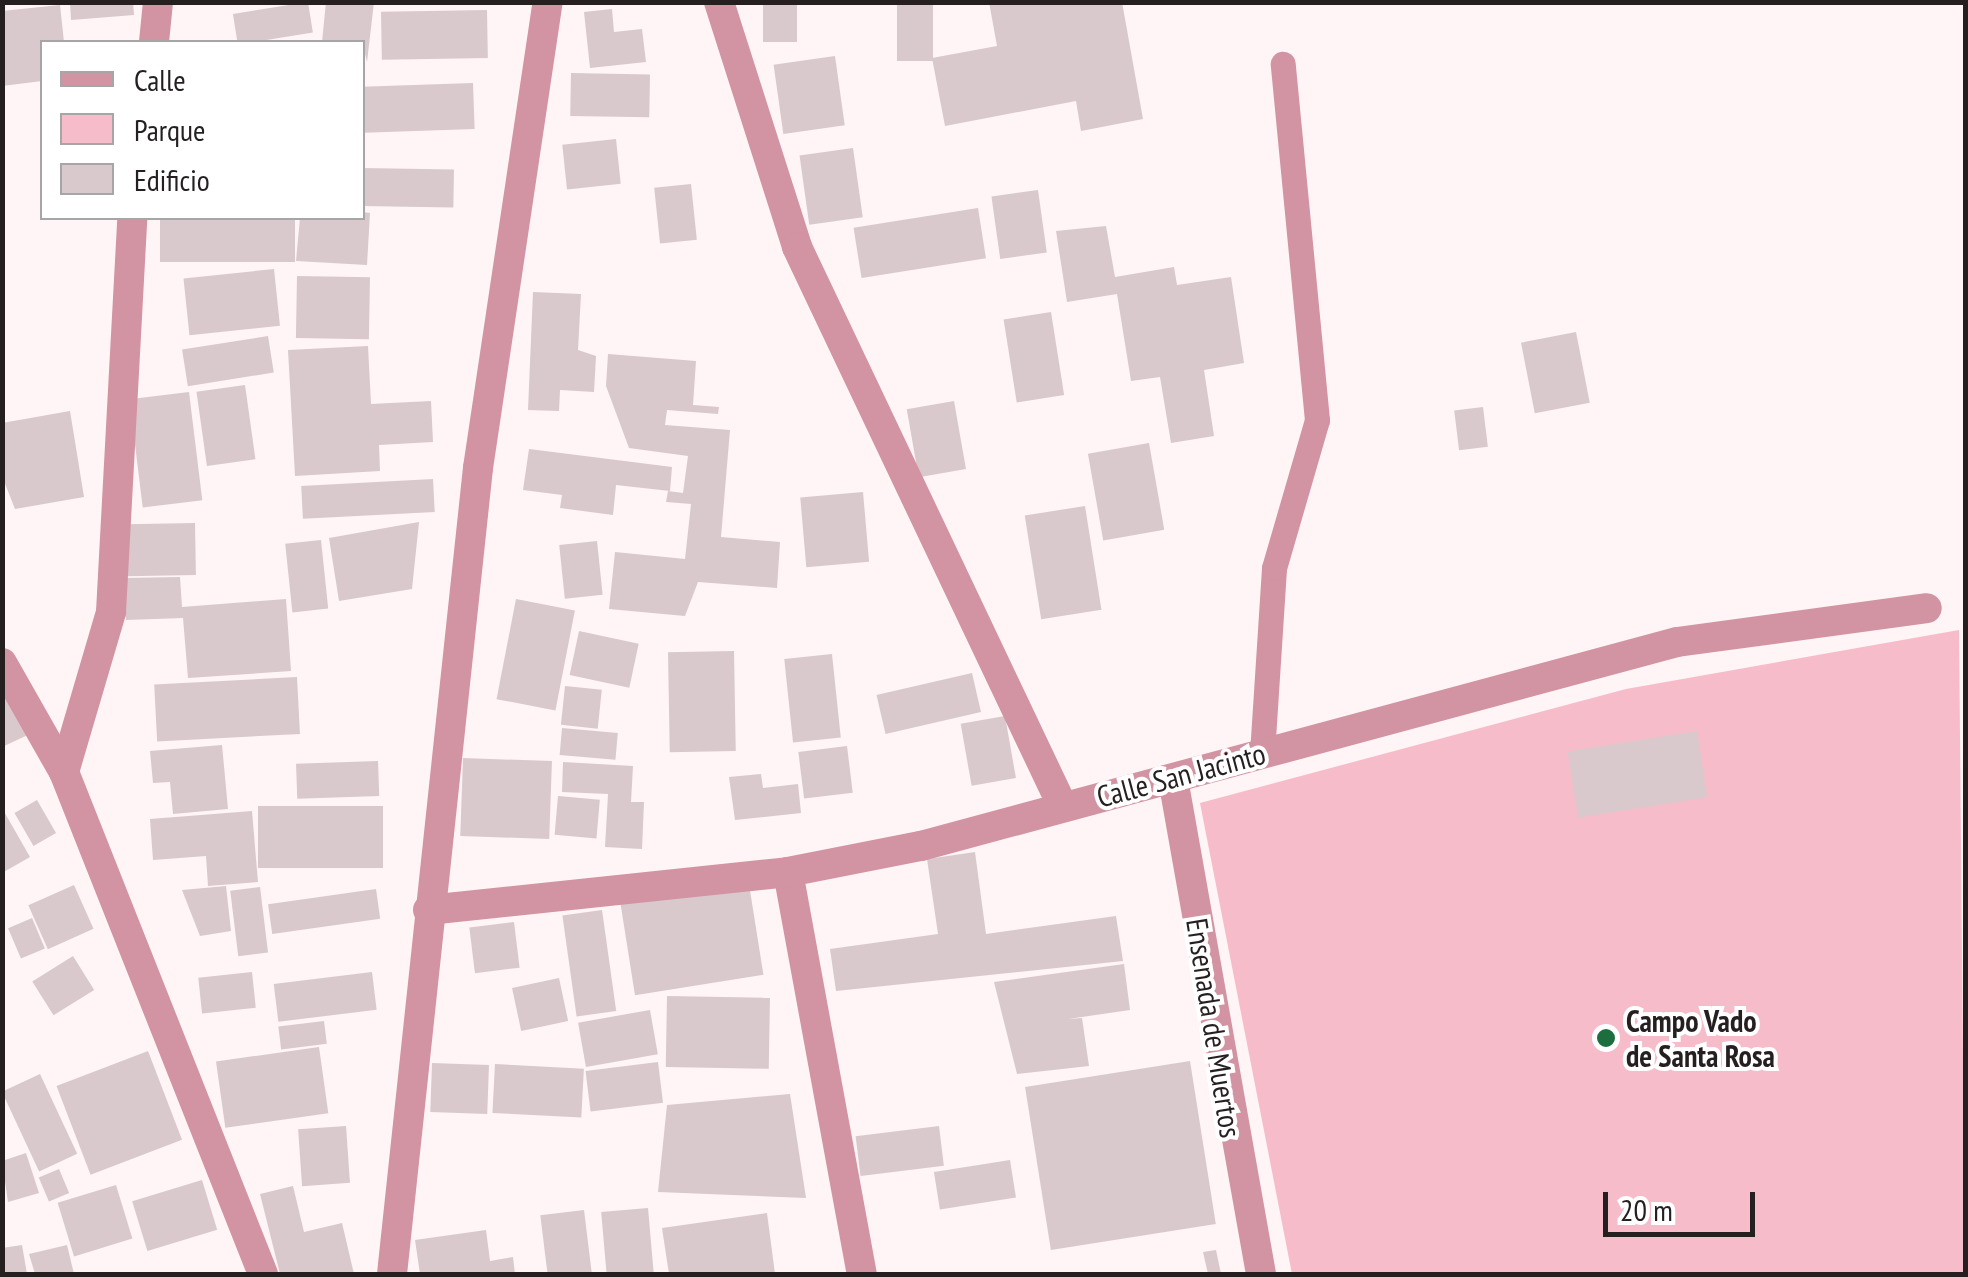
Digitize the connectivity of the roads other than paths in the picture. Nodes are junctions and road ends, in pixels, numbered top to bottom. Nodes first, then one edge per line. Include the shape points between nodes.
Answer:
1 (158, 2) edge
2 (548, 2) edge
3 (720, 2) edge
4 (154, 40) edge
5 (1283, 64) dead end
6 (132, 220) edge
7 (1928, 608) dead end
8 (2, 663) edge
9 (1262, 754) junction
10 (64, 772) junction
11 (1173, 780) junction
12 (1062, 806) junction
13 (788, 872) junction
14 (428, 910) junction
15 (263, 1274) edge
16 (392, 1274) edge
17 (862, 1274) edge
18 (1261, 1274) edge

1 - 4 street
2 - 14 street via 478,468
3 - 12 street via 797,246
5 - 9 lane via 1317,420 1274,568
6 - 10 street via 111,612
7 - 9 street, Calle San Jacinto via 1676,642
8 - 10 street
9 - 11 street, Calle San Jacinto
10 - 15 street
11 - 12 street, Calle San Jacinto
11 - 18 street, Ensenada de Muertos
12 - 13 street, Calle San Jacinto
13 - 14 street, Calle San Jacinto
13 - 17 street
14 - 16 street

